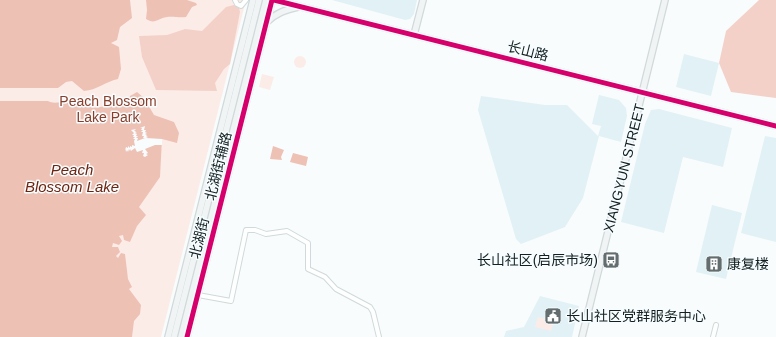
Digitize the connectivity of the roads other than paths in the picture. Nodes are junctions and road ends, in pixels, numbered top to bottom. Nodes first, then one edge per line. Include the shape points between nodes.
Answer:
1 (235, 0) edge
2 (246, 0) edge
3 (253, 0) edge
4 (259, 0) edge
5 (266, 0) edge
6 (273, 0) edge
7 (293, 0) edge
8 (423, 0) edge
9 (665, 0) edge
10 (300, 7) junction
11 (266, 23) junction
12 (414, 35) junction
13 (642, 92) junction
14 (246, 95) junction
15 (776, 126) edge
16 (206, 252) junction
17 (198, 295) junction
18 (190, 316) junction
19 (716, 325) dead end
20 (168, 337) edge
21 (174, 337) edge
22 (181, 337) edge
23 (188, 337) edge
24 (379, 337) edge
25 (582, 337) edge
26 (713, 337) edge

1 - 2 street via 240,6
3 - 20 street, 北湖街辅路
4 - 21 street, 北湖街
5 - 14 street, 北湖街
6 - 10 street, 长山路
6 - 11 street
7 - 10 street
8 - 12 street
9 - 13 street, XIANGYUN STREET
10 - 11 street via 284,10
10 - 12 street, 长山路
11 - 14 street
12 - 13 street, 长山路
13 - 15 street, 长山路
13 - 25 street, XIANGYUN STREET
14 - 16 street, 北湖街
16 - 17 street
16 - 18 street, 北湖街
17 - 18 street
17 - 24 street via 231,301 246,230 266,234 287,231 308,243 308,269 325,277 336,289 370,307
18 - 22 street, 北湖街
18 - 23 street
19 - 26 street

